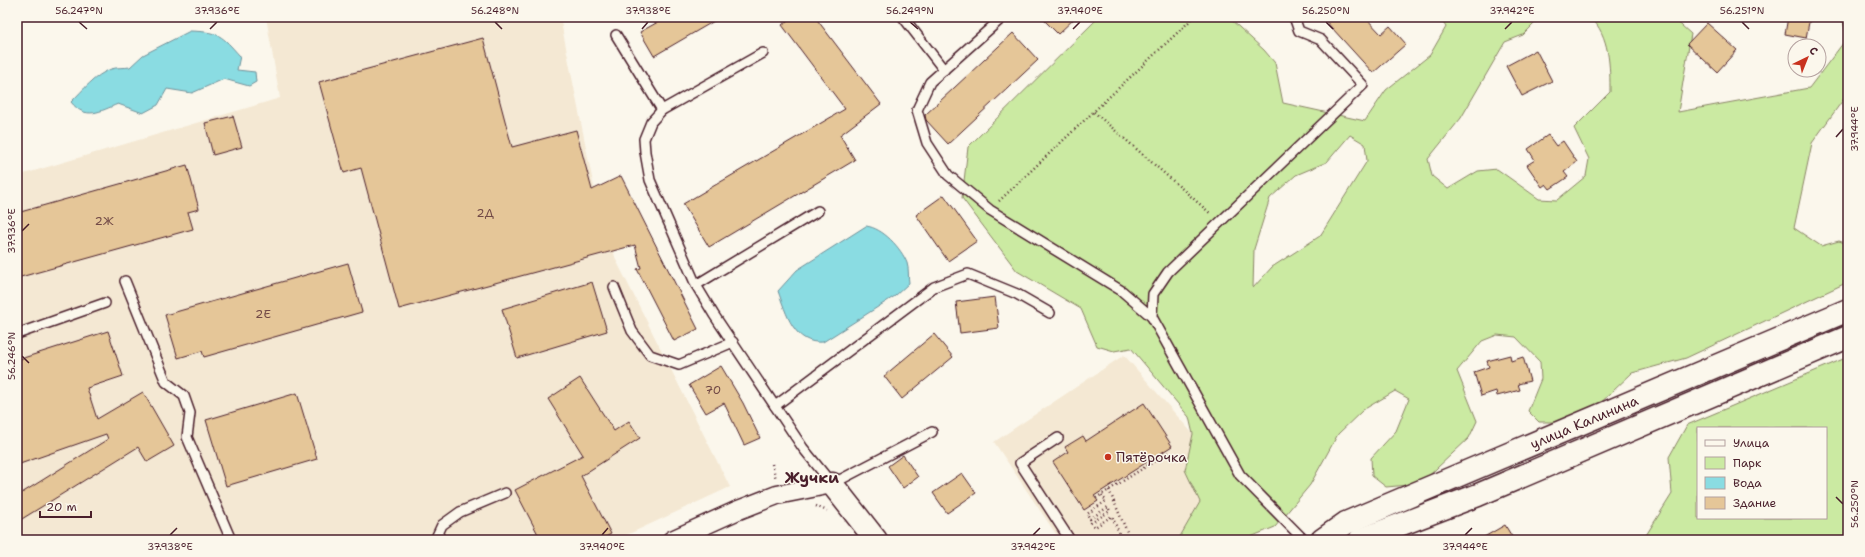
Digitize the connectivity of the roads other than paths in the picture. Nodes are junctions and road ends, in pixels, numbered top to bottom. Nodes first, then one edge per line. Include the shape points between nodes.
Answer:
1 (903, 17) edge
2 (1003, 17) edge
3 (1294, 17) edge
4 (616, 35) dead end
5 (763, 53) dead end
6 (944, 70) junction
7 (662, 110) junction
8 (818, 211) dead end
9 (125, 281) dead end
10 (696, 285) junction
11 (614, 287) dead end
12 (105, 303) dead end
13 (1848, 310) edge
14 (1050, 313) dead end
15 (1152, 317) junction
16 (17, 334) edge
17 (1848, 337) edge
18 (733, 342) junction
19 (775, 406) junction
20 (932, 432) dead end
21 (1058, 438) dead end
22 (832, 484) junction
23 (505, 493) dead end
24 (231, 540) edge
25 (435, 540) edge
26 (672, 540) edge
27 (876, 540) edge
28 (1070, 540) edge
29 (1304, 540) edge
30 (1322, 540) edge
31 (1360, 540) edge

1 - 6 lane
2 - 6 lane
3 - 15 lane via 1300,31 1321,40 1363,85 1168,272 1153,294
4 - 7 lane
5 - 7 lane
6 - 15 lane via 930,82 917,110 927,144 948,174 990,210 1122,291
7 - 10 lane via 651,122 644,139 650,180
8 - 10 lane
9 - 24 lane via 166,382 184,396 190,413 187,437
10 - 18 lane
11 - 18 lane via 632,331 650,355 679,365
12 - 16 lane
13 - 30 street, улица Калинина via 1346,523
14 - 19 lane via 1016,294 968,274 934,287
15 - 29 lane via 1240,475
17 - 31 street, улица Калинина via 1478,495
18 - 19 lane
19 - 22 lane via 803,448
20 - 22 lane
21 - 28 lane via 1020,463
22 - 26 street via 777,495
22 - 27 street
23 - 25 lane via 460,512 442,525

